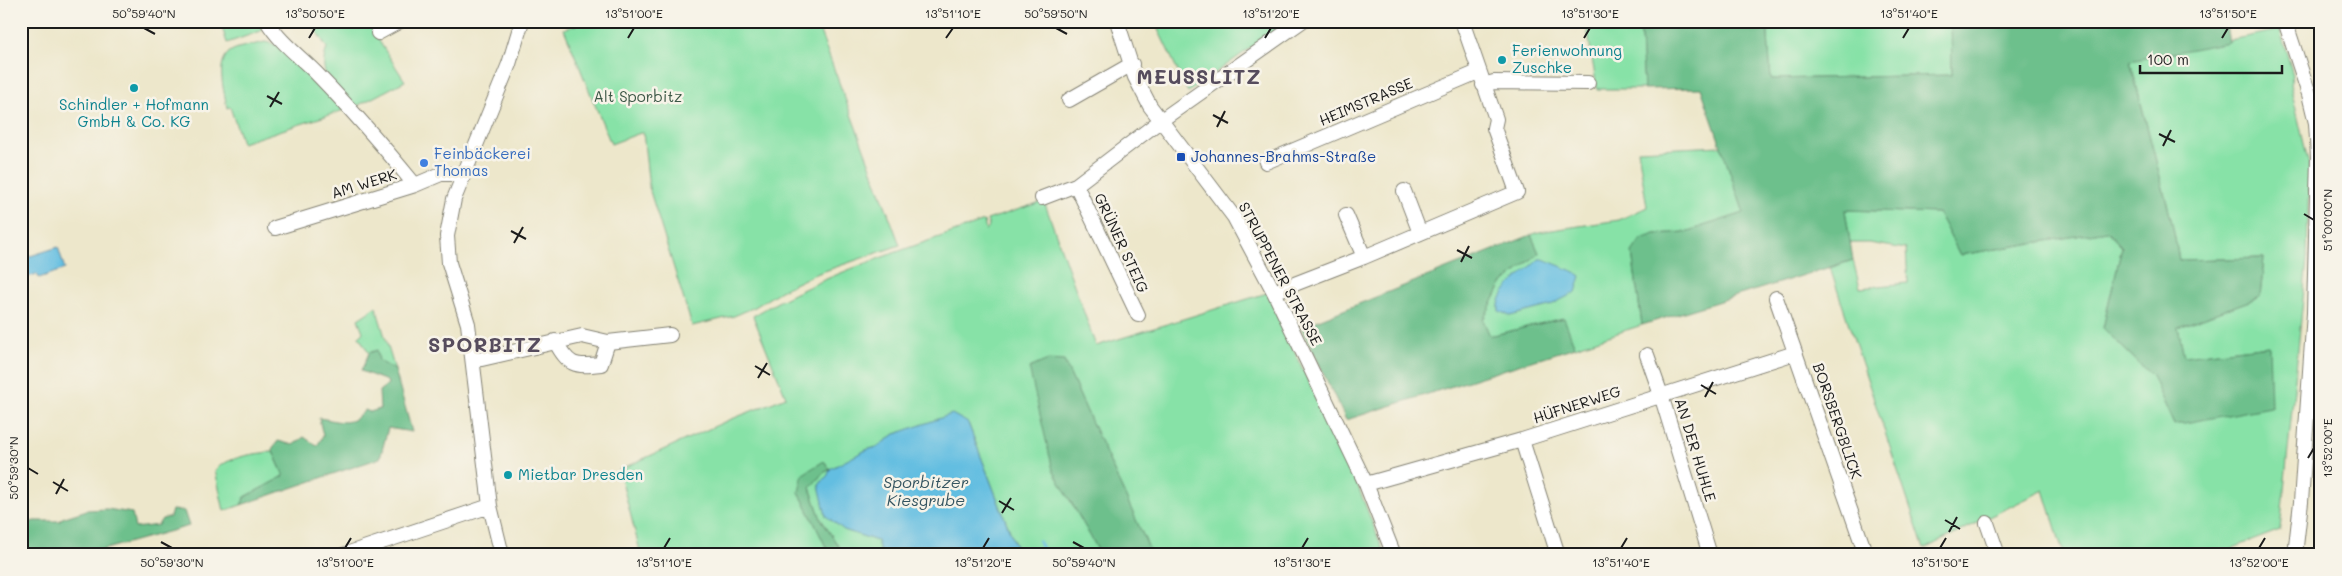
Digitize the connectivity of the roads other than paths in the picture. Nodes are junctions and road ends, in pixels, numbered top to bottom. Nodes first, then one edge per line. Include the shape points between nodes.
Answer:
1 (266, 21) edge
2 (400, 21) edge
3 (522, 21) edge
4 (1117, 21) edge
5 (1302, 21) edge
6 (1462, 21) edge
7 (2284, 21) edge
8 (378, 33) dead end
9 (1132, 64) junction
10 (1481, 78) junction
11 (1588, 83) dead end
12 (1069, 100) dead end
13 (1160, 122) junction
14 (1266, 162) dead end
15 (464, 174) junction
16 (415, 185) junction
17 (1076, 185) junction
18 (1404, 191) dead end
19 (1042, 198) dead end
20 (1346, 215) dead end
21 (275, 228) dead end
22 (1420, 233) junction
23 (2318, 240) edge
24 (1364, 257) junction
25 (1274, 292) junction
26 (1776, 298) dead end
27 (2317, 313) edge
28 (1138, 315) dead end
29 (670, 334) dead end
30 (555, 341) junction
31 (608, 342) junction
32 (1795, 353) junction
33 (1647, 356) dead end
34 (472, 361) junction
35 (1662, 395) junction
36 (1522, 440) junction
37 (1366, 484) junction
38 (490, 506) junction
39 (1987, 523) dead end
40 (342, 555) edge
41 (502, 555) edge
42 (1394, 555) edge
43 (1558, 555) edge
44 (1710, 555) edge
45 (1866, 555) edge
46 (1998, 555) edge
47 (2295, 555) edge

1 - 16 street via 273,32 368,126
2 - 8 street
3 - 15 street via 509,64
4 - 9 street, STRUPPENER STRASSE
5 - 13 street
6 - 10 street
7 - 23 street via 2316,123
9 - 12 street
9 - 13 street, STRUPPENER STRASSE via 1140,90
10 - 11 street, HEIMSTRASSE via 1494,82
10 - 14 street, HEIMSTRASSE
10 - 22 street via 1496,119 1494,128 1517,192
13 - 17 street
13 - 25 street, STRUPPENER STRASSE via 1234,218
15 - 16 street, AM WERK via 441,174
15 - 34 street via 454,199 447,236 449,263 468,324
16 - 21 street, AM WERK
17 - 19 street
17 - 28 street, GRÜNER STEIG
18 - 22 street
20 - 24 street
22 - 24 street
23 - 27 street
24 - 25 street
25 - 37 street, STRUPPENER STRASSE
26 - 32 street, BORSBERGBLICK
27 - 47 street
29 - 31 street
30 - 31 street via 582,336
30 - 31 street via 564,358 578,367 601,364
30 - 34 street
32 - 35 street, HÜFNERWEG
32 - 45 street, BORSBERGBLICK
33 - 35 street, AN DER HUHLE
34 - 38 street
35 - 36 street, HÜFNERWEG
35 - 44 street, AN DER HUHLE
36 - 37 street, HÜFNERWEG
36 - 43 street
37 - 42 street, STRUPPENER STRASSE
38 - 40 street
38 - 41 street
39 - 46 street

